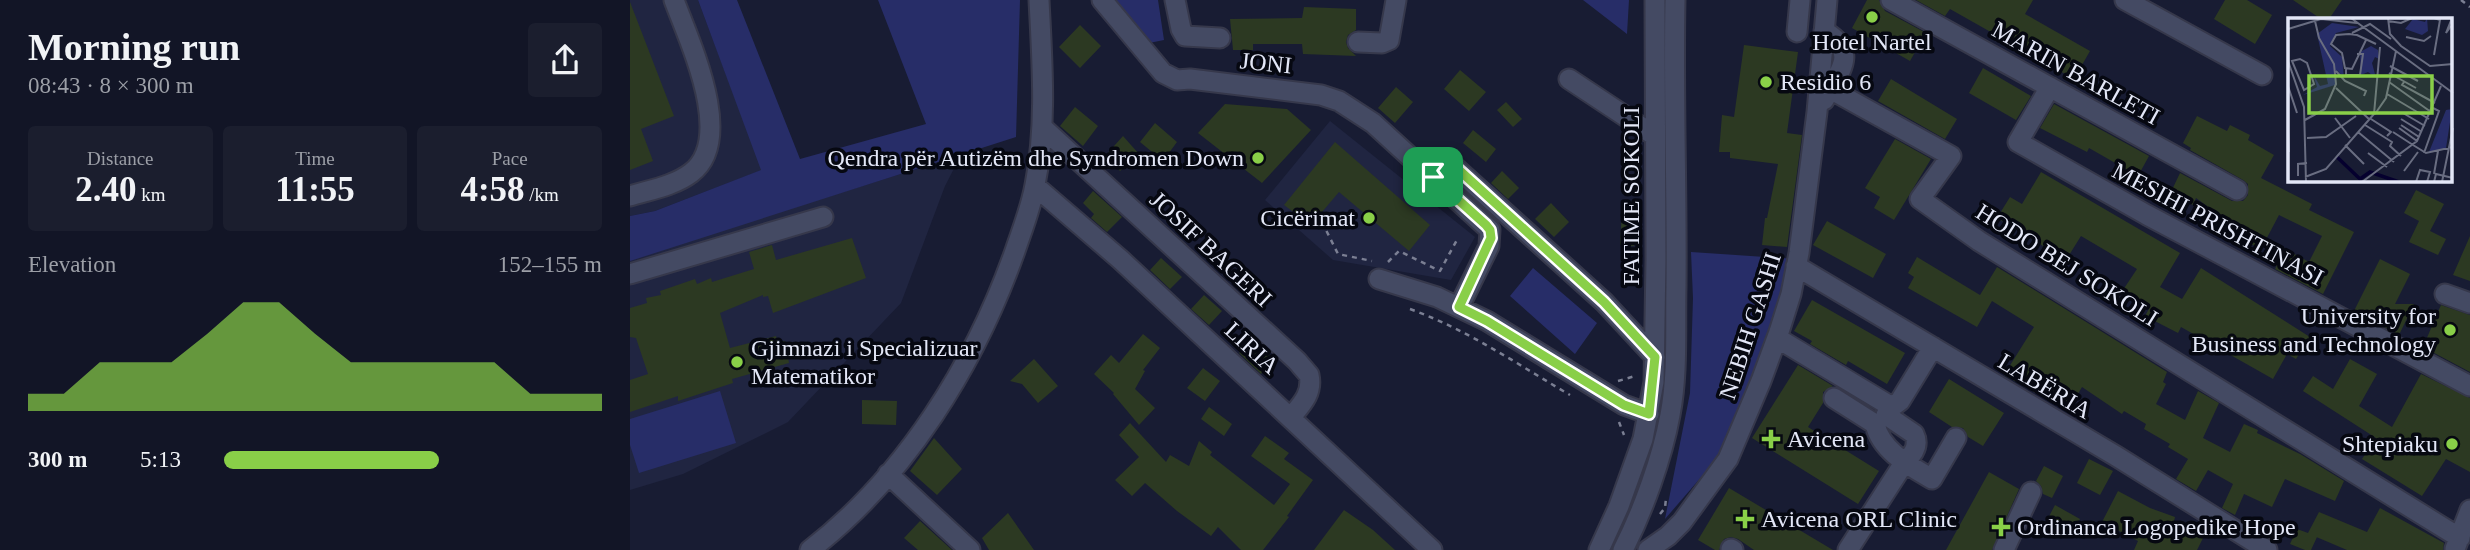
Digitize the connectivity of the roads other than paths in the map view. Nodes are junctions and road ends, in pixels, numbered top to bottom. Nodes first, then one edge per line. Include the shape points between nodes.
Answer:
1 (674, 0) edge
2 (1039, 0) edge
3 (1102, 0) edge
4 (1175, 0) edge
5 (1396, 0) edge
6 (1655, 0) edge
7 (1675, 0) edge
8 (1800, 0) edge
9 (1827, 0) edge
10 (1891, 0) edge
11 (2125, 0) edge
12 (1797, 32) dead end
13 (1824, 32) junction
14 (1220, 38) dead end
15 (1358, 42) dead end
16 (2262, 75) dead end
17 (1569, 79) dead end
18 (2050, 87) junction
19 (1830, 89) junction
20 (1817, 112) junction
21 (1042, 127) junction
22 (1655, 136) junction
23 (1433, 177) junction
24 (1035, 186) junction
25 (2237, 190) dead end
26 (630, 197) edge
27 (823, 217) dead end
28 (1796, 266) junction
29 (1380, 268) road end
30 (630, 274) edge
31 (2445, 294) dead end
32 (2470, 303) edge
33 (1459, 307) junction
34 (1776, 338) junction
35 (1933, 347) junction
36 (1655, 357) junction
37 (2470, 386) edge
38 (1834, 398) dead end
39 (1649, 414) junction
40 (1886, 415) dead end
41 (1291, 417) junction
42 (1956, 438) dead end
43 (1631, 449) junction
44 (1657, 462) junction
45 (1904, 463) junction
46 (888, 474) junction
47 (2031, 492) dead end
48 (2470, 510) edge
49 (2457, 544) edge
50 (810, 550) edge
51 (970, 550) edge
52 (1432, 550) edge
53 (1599, 550) edge
54 (1623, 550) edge
55 (1648, 550) edge
56 (1848, 550) edge
57 (2004, 550) edge
58 (2267, 550) edge

1 - 26 street via 703,82 709,143 691,173
2 - 21 street
3 - 23 street, JONI via 1163,73 1177,80 1302,91 1339,102 1373,123
4 - 14 street via 1185,36
5 - 15 street via 1389,40
6 - 22 street, FATIME SOKOLI
7 - 44 street, FATIME SOKOLI via 1675,350 1670,414
8 - 12 street
9 - 13 street, NEBIH GASHI
10 - 18 street, MARIN BARLETI
11 - 16 street
13 - 19 street via 1844,49 1842,67
13 - 20 street, NEBIH GASHI
17 - 22 street
18 - 25 street, MARIN BARLETI
18 - 37 street, MESIHI PRISHTINASI via 2018,142
19 - 20 street
19 - 49 street, HODO BEJ SOKOLI via 1951,156 1920,199
20 - 28 street, NEBIH GASHI
21 - 24 street
21 - 41 street, JOSIF BAGERI via 1297,361 1309,375 1309,391
22 - 36 street, FATIME SOKOLI
23 - 33 street, JONI via 1490,230 1489,246
23 - 36 street via 1448,160 1596,294
24 - 41 street, LIRIA
24 - 46 street via 987,320 938,406
27 - 30 street
28 - 34 street, NEBIH GASHI
28 - 35 street, LABËRIA
29 - 33 street
31 - 32 street
33 - 39 street via 1624,405
34 - 35 street via 1892,407
34 - 55 street, NEBIH GASHI via 1728,459 1682,522
35 - 58 street, LABËRIA
36 - 39 street, FATIME SOKOLI
38 - 45 street via 1875,424 1878,437
39 - 43 street, FATIME SOKOLI
40 - 45 street via 1917,439 1915,451
41 - 52 street, LIRIA
42 - 45 street via 1931,479
43 - 44 street
43 - 53 street, FATIME SOKOLI via 1615,515
44 - 54 street, FATIME SOKOLI
45 - 56 street
46 - 50 street via 849,517
46 - 51 street
47 - 57 street
48 - 49 street

